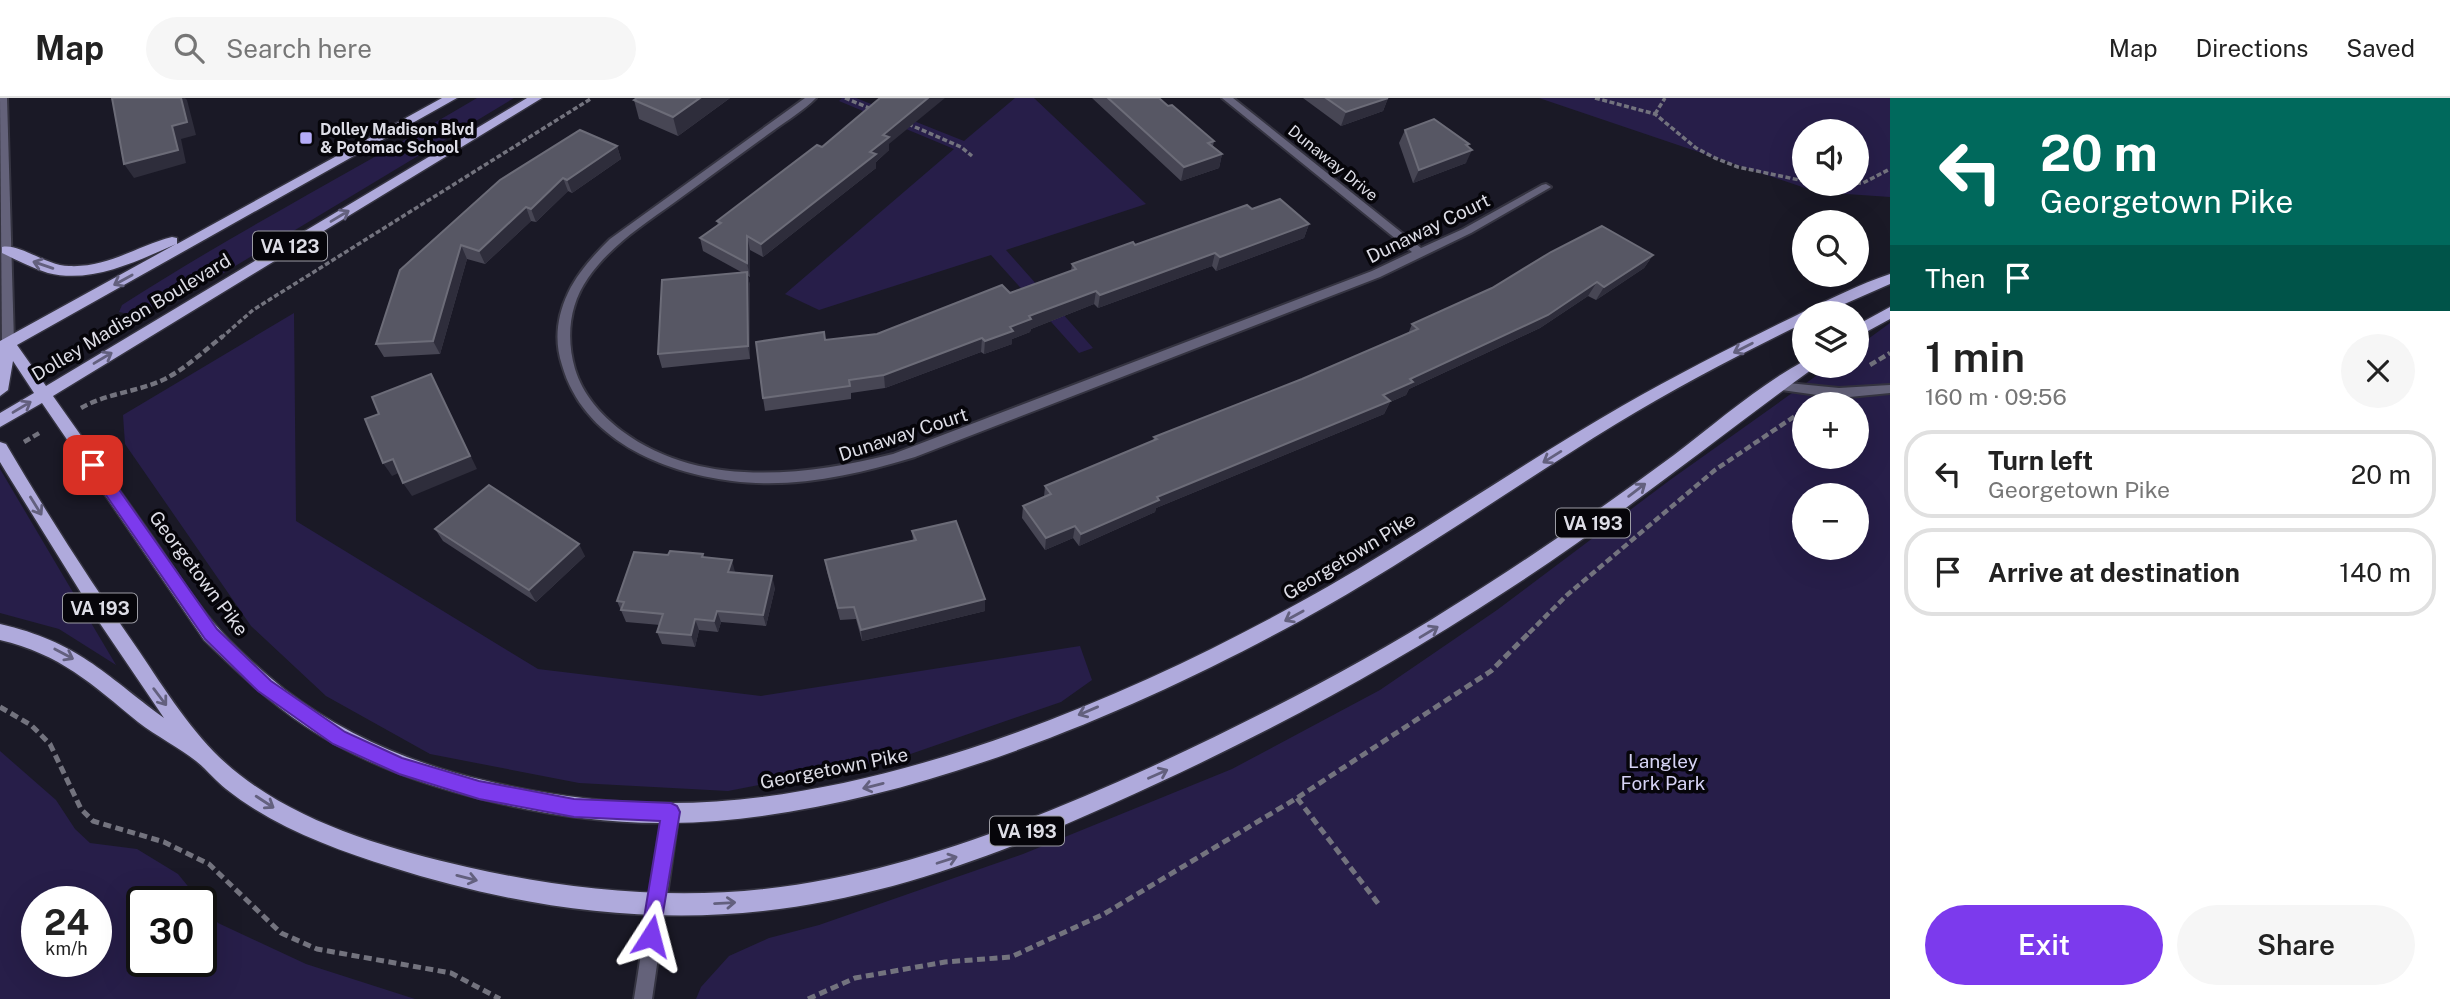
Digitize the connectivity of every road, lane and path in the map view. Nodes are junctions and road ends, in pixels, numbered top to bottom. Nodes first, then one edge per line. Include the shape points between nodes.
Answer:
1 (2, 98) edge
2 (452, 98) edge
3 (536, 98) edge
4 (592, 98) edge
5 (811, 98) edge
6 (845, 98) edge
7 (1227, 98) edge
8 (1595, 98) edge
9 (1665, 98) edge
10 (884, 114) edge
11 (1655, 114) junction
12 (897, 120) edge
13 (972, 156) dead end
14 (1890, 169) edge
15 (1792, 178) edge
16 (1869, 180) edge
17 (1546, 187) dead end
18 (246, 211) junction
19 (7, 250) junction
20 (1420, 253) junction
21 (1890, 279) edge
22 (1837, 301) edge
23 (1890, 312) edge
24 (1792, 323) edge
25 (1869, 325) edge
26 (4, 345) edge
27 (1792, 376) edge
28 (1778, 386) junction
29 (1890, 389) edge
30 (0, 390) edge
31 (45, 394) junction
32 (1792, 418) edge
33 (62, 419) junction
34 (0, 421) edge
35 (2, 451) edge
36 (0, 632) edge
37 (0, 707) edge
38 (209, 762) junction
39 (1297, 797) junction
40 (671, 812) junction
41 (656, 903) junction
42 (1380, 906) dead end
43 (499, 999) edge
44 (643, 999) edge
45 (808, 999) edge

1 - 19 street
2 - 18 main road, Dolley Madison Boulevard / VA 123
31 -> 3 main road, Dolley Madison Boulevard / VA 123
4 - 33 path via 253,310 192,362 163,380 98,398
5 - 20 street, Dunaway Court via 614,241 576,288 565,316 567,370 581,400 605,426 636,448 715,474 760,479 839,473 877,464 1247,325
6 - 10 path
7 - 20 street, Dunaway Drive
8 - 11 path
9 - 11 path
11 - 15 path via 1715,158
12 - 13 path
14 - 16 path
17 - 20 street, Dunaway Court
18 -> 19 main road via 127,260 96,268 51,268
18 -> 26 main road, Dolley Madison Boulevard / VA 123
19 - 26 street
21 - 22 main road
23 - 25 main road
24 -> 40 main road, Georgetown Pike via 1645,401 1319,601 1168,677 1007,745 914,776 768,806
26 - 30 main road
26 - 31 main road, Georgetown Pike
27 - 28 main road, VA 193
28 - 29 street via 1839,393
41 -> 28 main road, VA 193 via 757,901 910,872 1017,835 1172,767 1327,690 1445,623 1575,535
31 - 33 main road, Georgetown Pike
34 -> 31 main road, Dolley Madison Boulevard / VA 123
32 - 39 path via 1715,470 1567,595 1490,671
33 - 35 path
33 - 40 main road, Georgetown Pike via 211,634 264,686 314,722 399,766 479,790 574,808
35 -> 38 main road, VA 193 via 128,652
36 -> 38 main road via 47,645 86,666
37 - 43 path via 31,725 50,744 81,809 93,821 197,856 289,937 317,948 451,974
38 -> 41 main road, VA 193 via 241,787 312,828 401,861 544,894
39 - 42 path
39 - 45 path via 1104,914 1012,957 945,962 855,978
40 - 41 street
41 - 44 street

